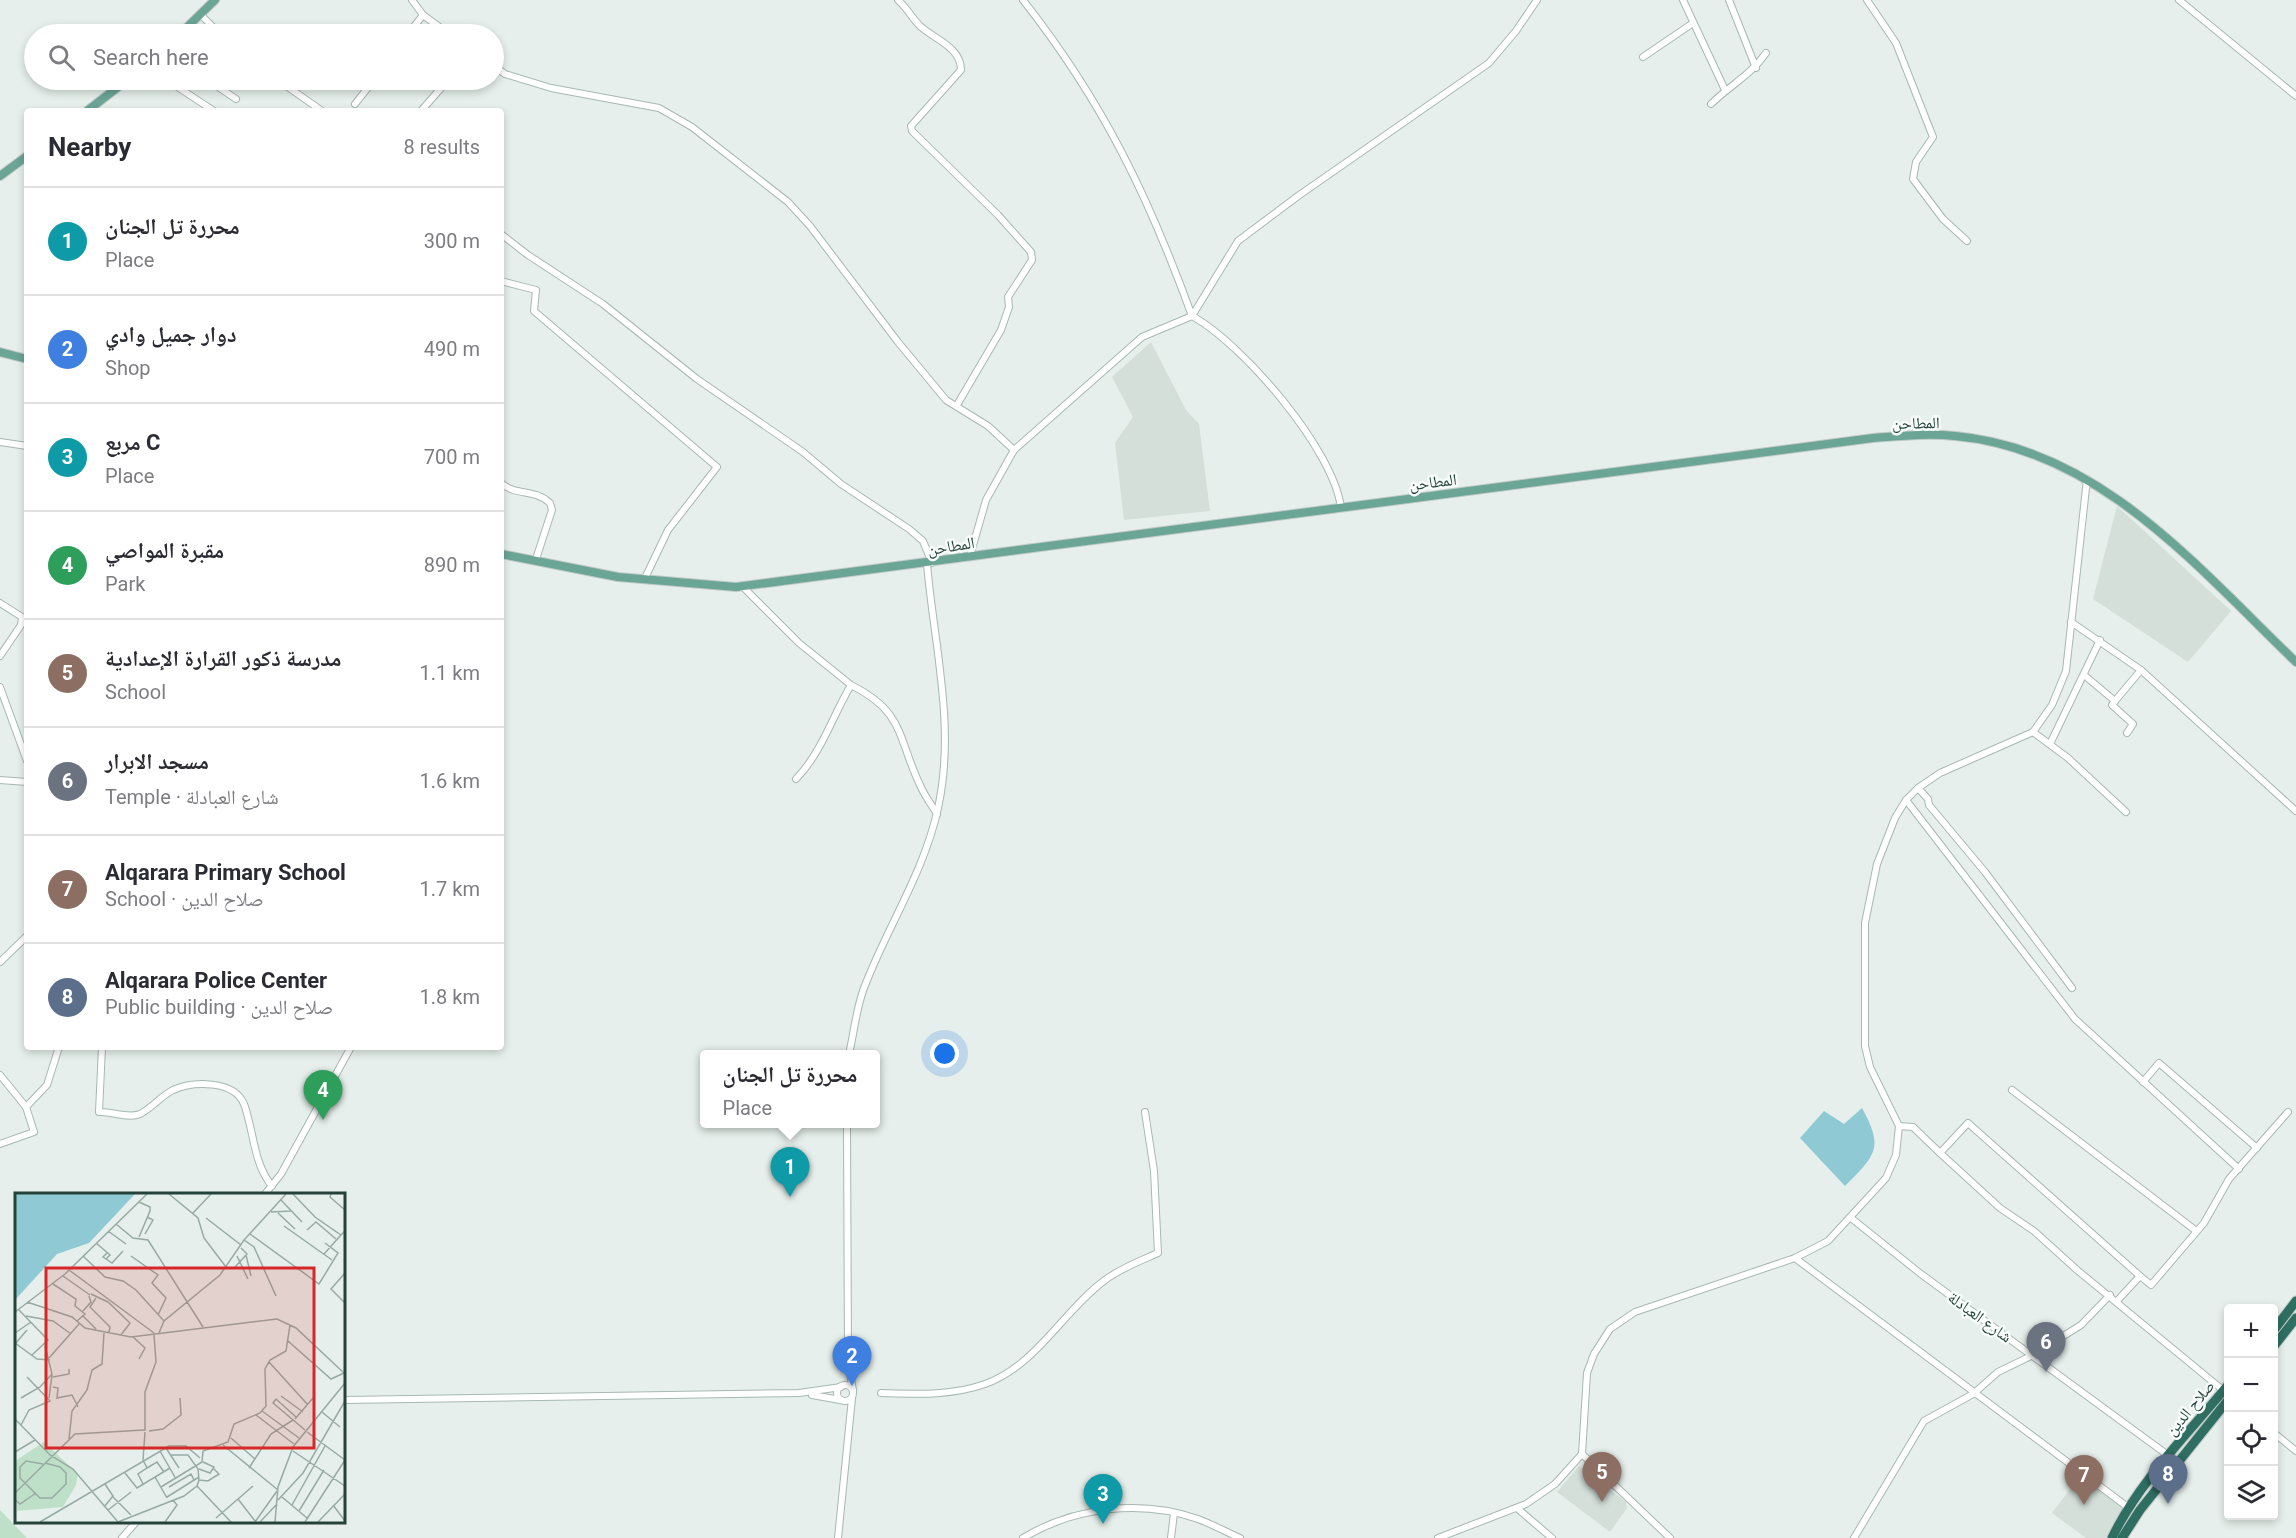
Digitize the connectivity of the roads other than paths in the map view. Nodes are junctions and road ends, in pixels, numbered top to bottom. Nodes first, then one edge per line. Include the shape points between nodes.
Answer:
1 (215, 0) edge
2 (412, 0) edge
3 (898, 0) edge
4 (1023, 0) edge
5 (1537, 0) edge
6 (1683, 0) edge
7 (1729, 0) edge
8 (1867, 0) edge
9 (2179, 0) edge
10 (201, 15) junction
11 (423, 15) junction
12 (1692, 23) junction
13 (191, 24) edge
14 (210, 24) edge
15 (416, 24) edge
16 (435, 24) edge
17 (1766, 53) dead end
18 (1643, 57) dead end
19 (1756, 68) junction
20 (504, 73) edge
21 (114, 90) edge
22 (182, 90) edge
23 (223, 90) edge
24 (292, 90) edge
25 (366, 90) edge
26 (439, 90) edge
27 (1725, 90) junction
28 (2296, 96) edge
29 (236, 99) dead end
30 (356, 104) dead end
31 (1711, 104) dead end
32 (91, 108) edge
33 (209, 108) edge
34 (318, 108) edge
35 (424, 108) edge
36 (24, 158) edge
37 (0, 176) edge
38 (504, 236) edge
39 (1967, 242) dead end
40 (504, 282) edge
41 (1192, 316) junction
42 (0, 352) edge
43 (24, 358) edge
44 (957, 405) junction
45 (0, 442) edge
46 (24, 446) edge
47 (1014, 450) junction
48 (2087, 479) junction
49 (504, 485) edge
50 (1341, 508) junction
51 (504, 554) edge
52 (970, 556) junction
53 (536, 559) junction
54 (929, 564) junction
55 (645, 578) junction
56 (742, 586) junction
57 (0, 603) edge
58 (2071, 622) junction
59 (2100, 640) junction
60 (0, 656) edge
61 (2296, 662) edge
62 (2140, 670) junction
63 (2084, 675) junction
64 (851, 685) junction
65 (0, 687) edge
66 (2115, 701) junction
67 (3, 706) edge
68 (2033, 732) junction
69 (2127, 733) dead end
70 (2050, 744) junction
71 (24, 754) edge
72 (796, 779) dead end
73 (0, 780) edge
74 (24, 782) edge
75 (1918, 788) junction
76 (1906, 800) junction
77 (2296, 811) edge
78 (2126, 812) dead end
79 (937, 813) junction
80 (24, 939) edge
81 (0, 962) edge
82 (2072, 988) dead end
83 (58, 1050) edge
84 (102, 1050) edge
85 (349, 1050) edge
86 (850, 1050) edge
87 (0, 1075) edge
88 (2143, 1082) junction
89 (2012, 1090) dead end
90 (26, 1107) junction
91 (1145, 1112) dead end
92 (2288, 1112) dead end
93 (1899, 1126) junction
94 (847, 1128) edge
95 (0, 1144) edge
96 (2257, 1148) junction
97 (1940, 1153) junction
98 (2239, 1169) junction
99 (272, 1186) junction
100 (266, 1193) edge
101 (1851, 1218) junction
102 (2195, 1230) junction
103 (1795, 1258) junction
104 (2140, 1276) junction
105 (2110, 1295) junction
106 (2117, 1301) junction
107 (2296, 1301) edge
108 (2296, 1318) edge
109 (2278, 1325) edge
110 (2278, 1341) edge
111 (2033, 1355) junction
112 (848, 1363) junction
113 (841, 1387) junction
114 (853, 1389) junction
115 (2224, 1390) edge
116 (799, 1393) junction
117 (881, 1394) dead end
118 (1973, 1394) junction
119 (2224, 1396) edge
120 (852, 1398) junction
121 (345, 1400) edge
122 (843, 1401) junction
123 (851, 1407) junction
124 (2278, 1436) edge
125 (2185, 1445) junction
126 (2296, 1451) edge
127 (1582, 1454) junction
128 (2169, 1456) junction
129 (2129, 1508) junction
130 (1518, 1509) junction
131 (1174, 1513) junction
132 (134, 1523) edge
133 (1028, 1537) edge
134 (122, 1538) edge
135 (838, 1538) edge
136 (1171, 1538) edge
137 (1240, 1538) edge
138 (1438, 1538) edge
139 (1552, 1538) edge
140 (1670, 1538) edge
141 (1854, 1538) edge
142 (2112, 1538) edge
143 (2122, 1538) edge

1 - 10 main road
2 - 11 street
3 - 44 street via 920,26 945,43 962,63 962,70 911,126 912,131 999,215 1031,252 1032,260 1008,297 1009,308 1001,330
4 - 41 street via 1072,64 1123,150
5 - 41 street via 1489,63 1238,242
6 - 12 street
7 - 19 street
8 - 39 street via 1896,43 1933,137 1916,162 1913,179 1943,219
9 - 28 street
10 - 13 main road
10 - 14 street
11 - 15 street
11 - 16 street
12 - 18 street
12 - 27 street
17 - 19 street
19 - 27 street
20 - 44 street via 551,88 659,108 692,128 788,202 946,400
21 - 32 main road
22 - 33 street
23 - 29 street
24 - 34 street
25 - 30 street
26 - 35 street
27 - 31 street
36 - 37 main road
38 - 54 street via 603,304 697,379 803,452 841,484 909,529 923,541
40 - 55 street via 536,290 534,310 717,467 668,530
41 - 47 street via 1142,337
41 - 50 street via 1227,342 1297,418 1332,474
42 - 43 main road
44 - 47 street
45 - 46 street
47 - 52 street via 986,500
48 - 50 main road, المطاحن via 2005,446 1923,434
48 - 58 street
48 - 61 main road, المطاحن via 2138,513
49 - 53 street via 537,494 550,503 552,510
50 - 52 main road, المطاحن
51 - 53 main road, المطاحن
52 - 54 main road, المطاحن
53 - 55 main road, المطاحن via 618,577
54 - 56 main road, المطاحن
54 - 79 street via 945,718 944,771
55 - 56 main road, المطاحن
56 - 64 street via 799,643
57 - 60 street via 22,617 21,625
58 - 59 street
58 - 68 street via 2066,671 2052,705
59 - 62 street
59 - 63 street
62 - 66 street
62 - 77 street
63 - 66 street
63 - 70 street
64 - 72 street via 818,753
64 - 79 street via 871,696 893,716 920,785
65 - 67 street
66 - 69 street via 2112,705 2133,724
67 - 71 street
68 - 70 street
68 - 75 street via 1940,773
70 - 78 street
73 - 74 street
75 - 76 street
75 - 82 street
76 - 88 street via 2057,999
76 - 93 street via 1877,864 1864,923 1865,1046 1870,1067
79 - 86 street via 917,875 863,990
80 - 81 street
83 - 90 street via 47,1085
84 - 99 street via 99,1112 136,1115 182,1087 209,1084 226,1089 243,1102 258,1158
85 - 99 street
87 - 90 street
88 - 96 street via 2159,1063
88 - 98 street
89 - 102 street
90 - 95 street via 34,1132
91 - 117 street via 1154,1171 1158,1253 1104,1280 1026,1360 1003,1376 945,1393
92 - 96 street
93 - 97 street via 1912,1127
93 - 101 street via 1896,1155 1886,1178
94 - 112 street
96 - 98 street
97 - 104 street via 1968,1123
97 - 105 street via 2000,1208 2034,1230
98 - 102 street via 2222,1189 2204,1223
99 - 100 street
101 - 103 street via 1828,1241
101 - 111 street, شارع العبادلة via 1932,1283
102 - 104 street via 2151,1285
103 - 118 street
103 - 127 street via 1635,1312 1610,1329 1587,1372
104 - 106 street
105 - 106 street
105 - 111 street via 2081,1325
106 - 115 street
107 - 109 highway
108 - 110 highway
111 - 118 street via 1998,1372
111 - 128 street, شارع العبادلة
112 - 113 street
112 - 114 street
113 - 114 street
113 - 116 street
113 - 122 street via 837,1393
114 - 120 street
116 - 121 street
116 - 122 street
118 - 129 street
118 - 141 street via 1924,1421
119 - 125 highway, صلاح الدين
120 - 122 street
120 - 123 street
122 - 123 street
123 - 135 street
124 - 126 street
125 - 128 highway, صلاح الدين
125 - 143 highway, صلاح الدين
127 - 130 street via 1545,1493
127 - 140 street
128 - 129 highway, صلاح الدين
129 - 142 highway, صلاح الدين
130 - 138 street
130 - 139 street
131 - 133 street via 1131,1508 1083,1513 1051,1523
131 - 136 street
131 - 137 street
132 - 134 street

